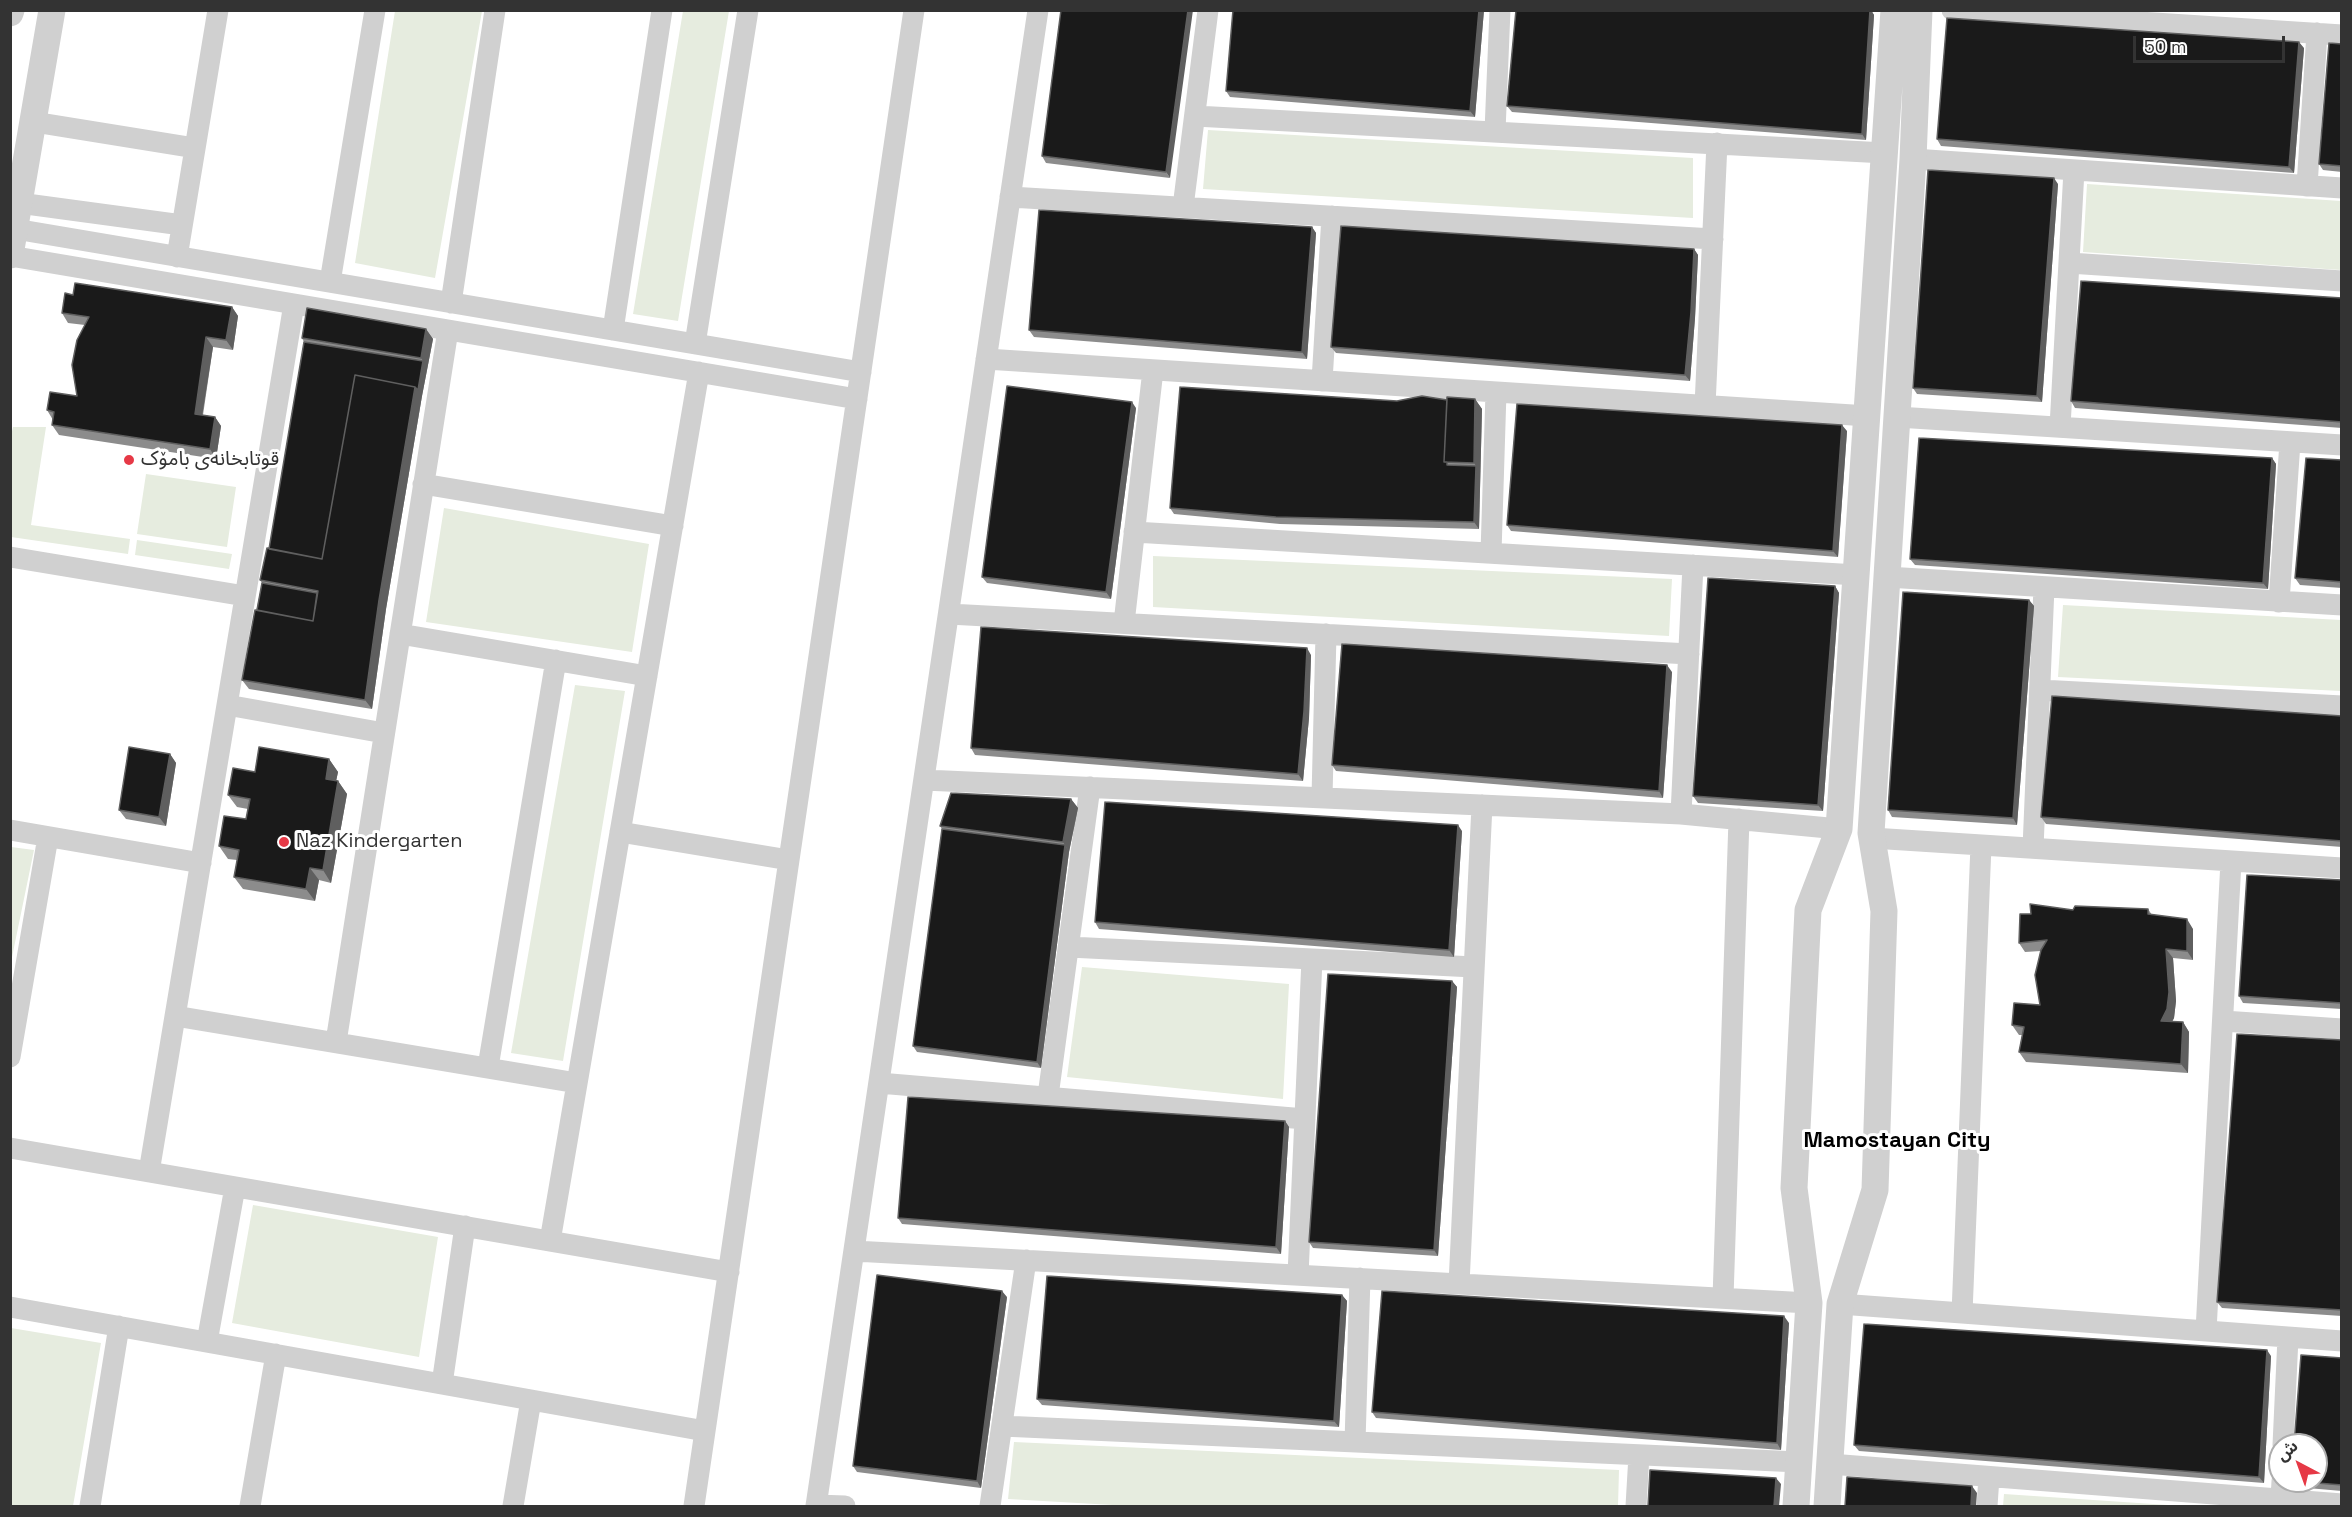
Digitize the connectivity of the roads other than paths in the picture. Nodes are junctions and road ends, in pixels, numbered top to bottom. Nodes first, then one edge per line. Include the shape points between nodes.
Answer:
1 (52, 10) edge
2 (218, 10) edge
3 (375, 10) edge
4 (495, 10) edge
5 (662, 10) edge
6 (748, 10) edge
7 (914, 10) edge
8 (1038, 10) edge
9 (1208, 10) edge
10 (1500, 10) edge
11 (1894, 10) edge
12 (1919, 10) edge
13 (1952, 10) edge
14 (2317, 33) junction
15 (2342, 35) edge
16 (1195, 116) junction
17 (33, 122) junction
18 (1495, 131) junction
19 (1717, 143) junction
20 (195, 148) junction
21 (1885, 153) junction
22 (1913, 159) junction
23 (2074, 170) junction
24 (2307, 186) junction
25 (2342, 188) edge
26 (1010, 196) junction
27 (19, 203) junction
28 (1183, 207) junction
29 (1332, 216) junction
30 (182, 225) junction
31 (1713, 239) junction
32 (12, 247) edge
33 (177, 257) junction
34 (2069, 263) junction
35 (2342, 281) edge
36 (330, 282) junction
37 (451, 303) junction
38 (294, 304) junction
39 (544, 319) junction
40 (448, 330) junction
41 (613, 330) junction
42 (695, 344) junction
43 (541, 345) junction
44 (729, 350) junction
45 (986, 359) junction
46 (1153, 370) junction
47 (699, 372) junction
48 (861, 372) junction
49 (725, 376) junction
50 (1322, 381) junction
51 (1496, 392) junction
52 (857, 399) junction
53 (1706, 406) junction
54 (1868, 416) junction
55 (1897, 417) junction
56 (2060, 427) junction
57 (2290, 442) junction
58 (2342, 445) edge
59 (423, 484) junction
60 (1862, 494) junction
61 (1892, 495) junction
62 (673, 526) junction
63 (1134, 532) junction
64 (1491, 553) junction
65 (10, 557) edge
66 (1693, 565) junction
67 (1857, 575) junction
68 (1887, 577) junction
69 (2044, 587) junction
70 (245, 596) junction
71 (2279, 602) junction
72 (2342, 605) edge
73 (949, 614) junction
74 (1124, 623) junction
75 (400, 634) junction
76 (1326, 634) junction
77 (1689, 654) junction
78 (556, 660) junction
79 (647, 676) junction
80 (2040, 690) junction
81 (227, 705) junction
82 (2342, 706) edge
83 (384, 733) junction
84 (924, 780) junction
85 (1090, 787) junction
86 (1322, 797) junction
87 (1482, 805) junction
88 (1681, 814) junction
89 (1739, 819) junction
90 (1839, 829) junction
91 (10, 830) edge
92 (620, 832) junction
93 (48, 837) junction
94 (1872, 838) junction
95 (1981, 845) junction
96 (2033, 848) junction
97 (789, 860) junction
98 (2231, 861) junction
99 (201, 863) junction
100 (2342, 868) edge
101 (1069, 947) junction
102 (1312, 959) junction
103 (1474, 966) junction
104 (175, 1016) junction
105 (2223, 1021) junction
106 (2342, 1029) edge
107 (336, 1042) junction
108 (10, 1057) edge
109 (488, 1068) junction
110 (577, 1083) junction
111 (879, 1083) junction
112 (1048, 1096) junction
113 (1305, 1119) junction
114 (10, 1148) edge
115 (149, 1172) junction
116 (235, 1187) junction
117 (465, 1226) junction
118 (550, 1241) junction
119 (854, 1251) junction
120 (1026, 1260) junction
121 (729, 1272) junction
122 (1298, 1275) junction
123 (1360, 1278) junction
124 (1459, 1284) junction
125 (1723, 1298) junction
126 (1809, 1303) junction
127 (1840, 1304) junction
128 (10, 1307) edge
129 (1962, 1313) junction
130 (119, 1326) junction
131 (2206, 1331) junction
132 (2288, 1337) junction
133 (2342, 1341) edge
134 (207, 1342) junction
135 (276, 1354) junction
136 (1805, 1369) junction
137 (1836, 1371) junction
138 (442, 1384) junction
139 (531, 1400) junction
140 (1002, 1426) junction
141 (705, 1431) junction
142 (2284, 1433) edge
143 (1355, 1442) junction
144 (1639, 1455) junction
145 (1799, 1462) junction
146 (1830, 1464) junction
147 (1989, 1477) junction
148 (2268, 1489) edge
149 (2294, 1493) edge
150 (2342, 1504) edge
151 (90, 1506) edge
152 (250, 1506) edge
153 (513, 1506) edge
154 (694, 1506) edge
155 (816, 1506) edge
156 (845, 1506) edge
157 (990, 1506) edge
158 (1636, 1506) edge
159 (1796, 1506) edge
160 (1827, 1506) edge
161 (1987, 1506) edge

1 - 17 street
2 - 20 street
3 - 36 street
4 - 37 street
5 - 41 street
6 - 42 street
7 - 48 street
8 - 26 street
9 - 16 street
10 - 18 street
11 - 21 street
12 - 22 street
13 - 14 street
14 - 15 street
14 - 24 street
16 - 18 street
16 - 28 street
17 - 20 street
17 - 27 street
18 - 19 street
19 - 21 street
19 - 31 street
20 - 30 street
21 - 54 street
22 - 23 street
22 - 55 street
23 - 24 street
23 - 34 street
24 - 25 street
26 - 28 street
26 - 45 street
27 - 30 street
27 - 32 street
28 - 29 street
29 - 31 street
29 - 50 street
30 - 33 street
31 - 53 street
32 - 33 street
32 - 38 street
33 - 36 street
34 - 35 street
34 - 56 street
36 - 37 street
37 - 39 street
38 - 40 street
38 - 70 street
39 - 41 street
39 - 43 street
40 - 43 street
40 - 59 street
41 - 42 street
42 - 44 street
43 - 47 street
44 - 48 street
44 - 49 street
45 - 46 street
45 - 73 street
46 - 50 street
46 - 63 street
47 - 49 street
47 - 62 street
48 - 52 street
49 - 52 street
50 - 51 street
51 - 53 street
51 - 64 street
52 - 97 street
53 - 54 street
54 - 60 street
55 - 56 street
55 - 61 street
56 - 57 street
57 - 58 street
57 - 71 street
59 - 62 street
59 - 75 street
60 - 61 street
60 - 67 street
61 - 68 street
62 - 79 street
63 - 64 street
63 - 74 street
64 - 66 street
65 - 70 street
66 - 67 street
66 - 77 street
67 - 90 street
68 - 69 street
68 - 94 street
69 - 71 street
69 - 80 street
70 - 81 street
71 - 72 street
73 - 74 street
73 - 84 street
74 - 76 street
75 - 78 street
75 - 83 street
76 - 77 street
76 - 86 street
77 - 88 street
78 - 79 street
78 - 109 street
79 - 92 street
80 - 82 street
80 - 96 street
81 - 83 street
81 - 99 street
83 - 107 street
84 - 85 street
84 - 111 street
85 - 86 street
85 - 101 street
86 - 87 street
87 - 88 street
87 - 103 street
88 - 89 street
89 - 90 street
89 - 125 street
90 - 126 street via 1808,910 1794,1188
91 - 93 street
92 - 97 street
92 - 110 street
93 - 99 street
93 - 108 street
94 - 95 street
94 - 127 street via 1884,911 1875,1190
95 - 96 street
95 - 129 street
96 - 98 street
97 - 121 street
98 - 100 street
98 - 105 street
99 - 104 street
101 - 102 street
101 - 112 street
102 - 103 street
102 - 113 street
103 - 124 street
104 - 107 street
104 - 115 street
105 - 106 street
105 - 131 street
107 - 109 street
109 - 110 street
110 - 118 street
111 - 112 street
111 - 119 street
112 - 113 street
113 - 122 street
114 - 115 street
115 - 116 street
116 - 117 street
116 - 134 street
117 - 118 street
117 - 138 street
118 - 121 street
119 - 120 street
119 - 155 street
120 - 122 street
120 - 140 street
121 - 141 street
122 - 123 street
123 - 124 street
123 - 143 street
124 - 125 street
125 - 126 street
126 - 136 street
127 - 129 street
127 - 137 street
128 - 130 street
129 - 131 street
130 - 134 street
130 - 151 street
131 - 132 street
132 - 133 street
132 - 142 street
134 - 135 street
135 - 138 street
135 - 152 street
136 - 137 street
136 - 145 street
137 - 146 street
138 - 139 street
139 - 141 street
139 - 153 street
140 - 143 street
140 - 157 street
141 - 154 street
143 - 144 street
144 - 145 street
144 - 158 street
145 - 159 street
146 - 147 street
146 - 160 street
147 - 148 street
147 - 161 street
149 - 150 street
155 - 156 street

